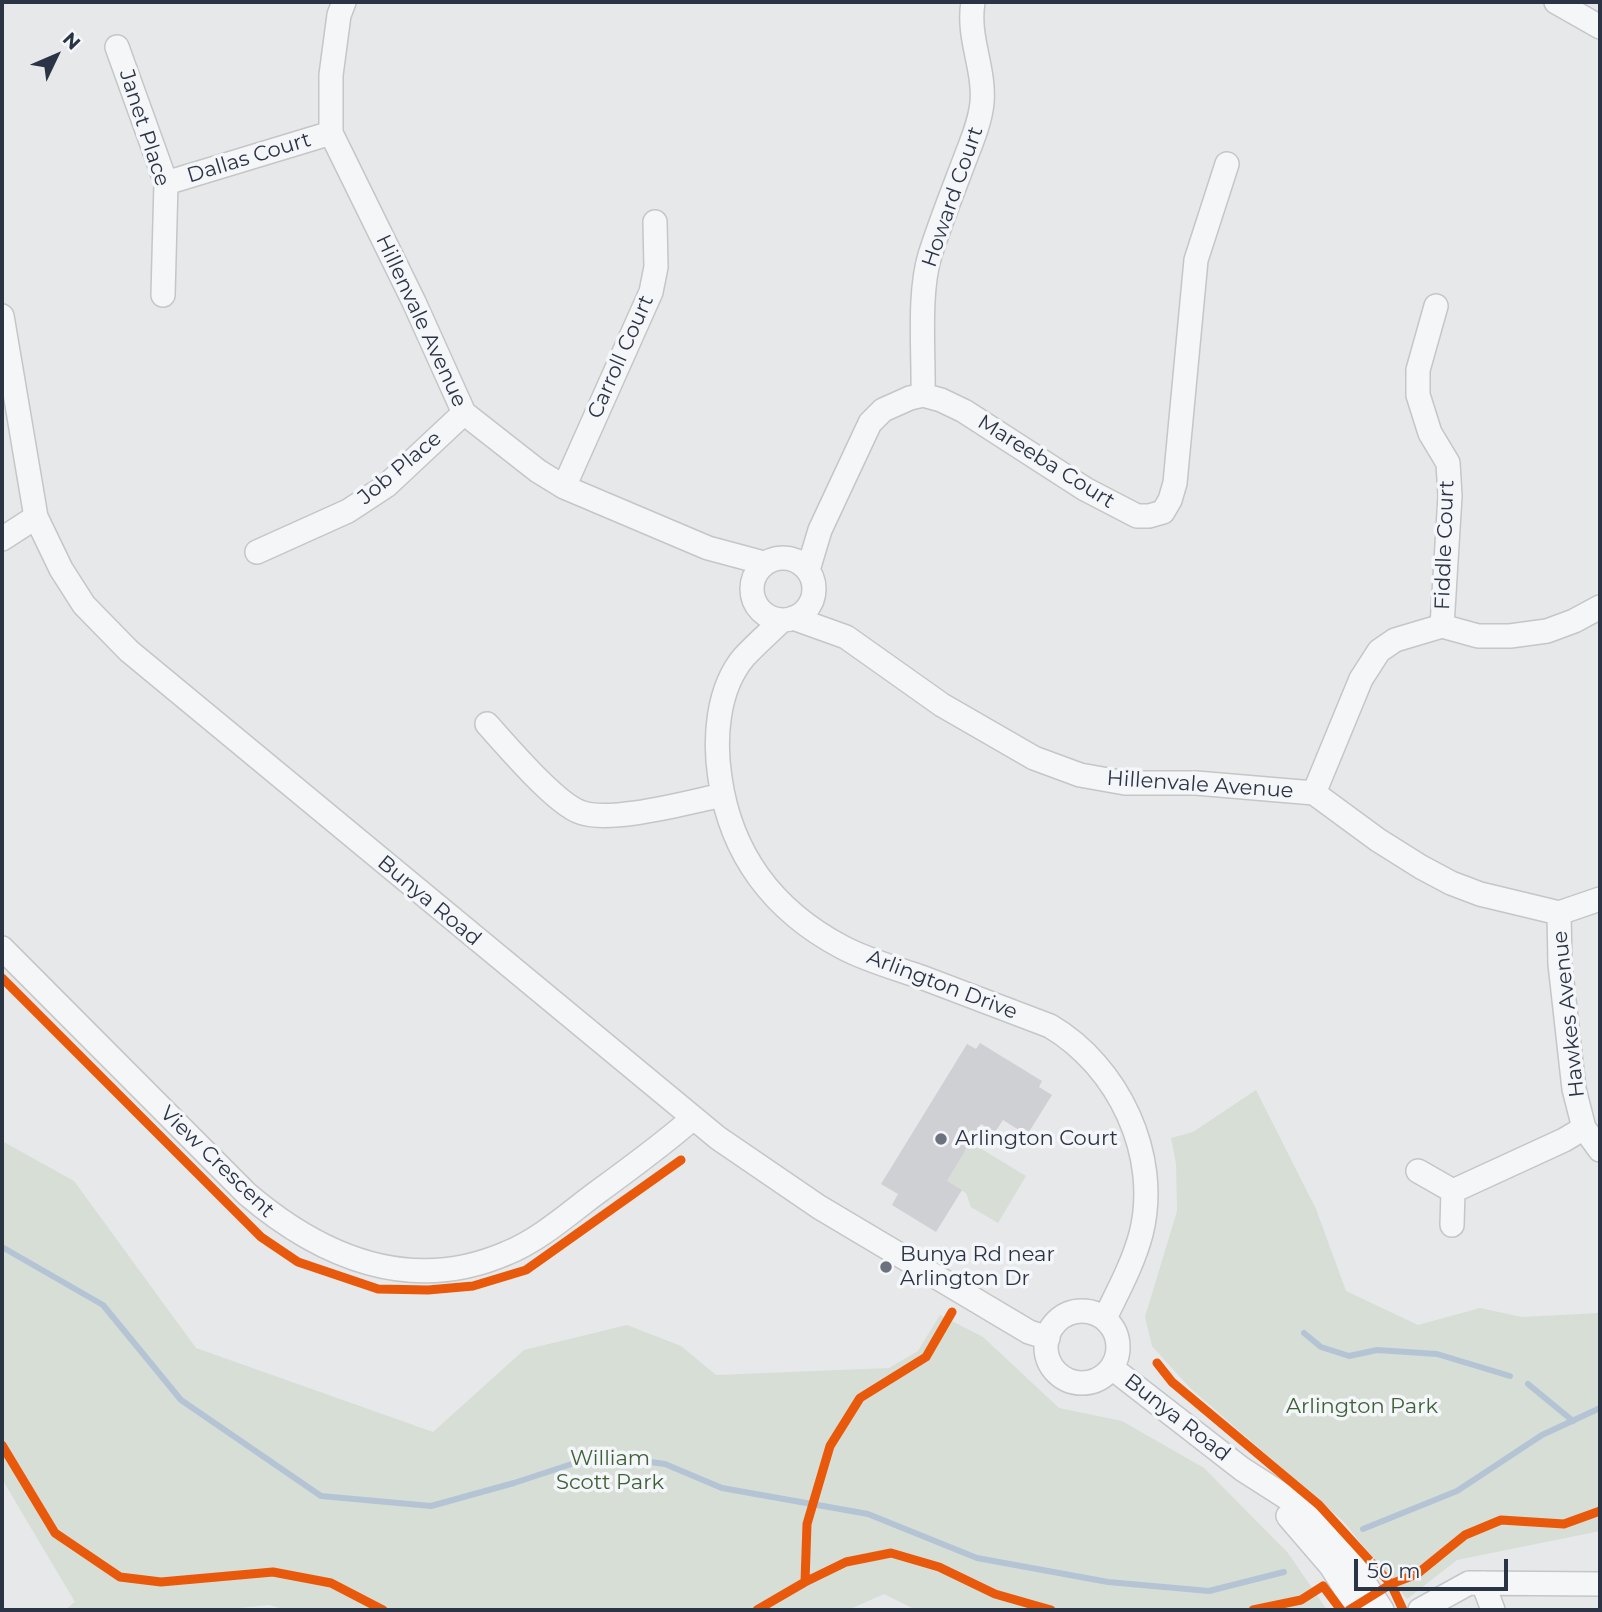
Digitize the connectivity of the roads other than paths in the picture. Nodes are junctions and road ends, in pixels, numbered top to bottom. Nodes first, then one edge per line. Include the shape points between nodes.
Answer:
1 (344, 2) edge
2 (973, 2) edge
3 (1556, 2) edge
4 (1600, 27) edge
5 (117, 47) dead end
6 (331, 133) junction
7 (1227, 164) dead end
8 (166, 183) junction
9 (655, 222) dead end
10 (163, 295) dead end
11 (1436, 306) dead end
12 (2, 316) edge
13 (923, 394) junction
14 (464, 413) junction
15 (564, 487) junction
16 (36, 517) junction
17 (2, 539) edge
18 (708, 548) junction
19 (257, 552) dead end
20 (764, 564) junction
21 (798, 564) junction
22 (813, 594) junction
23 (753, 595) junction
24 (1600, 607) edge
25 (787, 619) junction
26 (1442, 626) junction
27 (846, 637) junction
28 (743, 658) junction
29 (487, 724) dead end
30 (1314, 793) junction
31 (723, 796) junction
32 (1600, 899) edge
33 (1559, 914) junction
34 (2, 948) edge
35 (692, 1119) junction
36 (1584, 1128) junction
37 (1600, 1150) edge
38 (1418, 1171) dead end
39 (1453, 1191) junction
40 (1452, 1224) dead end
41 (1105, 1318) junction
42 (1048, 1338) junction
43 (1112, 1367) junction
44 (1242, 1469) junction
45 (1483, 1583) junction
46 (1600, 1584) edge
47 (1359, 1610) edge
48 (1382, 1610) edge
49 (1420, 1610) edge
50 (1493, 1610) edge

1 - 6 street, Hillenvale Avenue via 331,75
2 - 13 street, Howard Court via 970,17 982,102 978,125 929,257
3 - 4 street
5 - 8 street, Janet Place
6 - 8 street, Dallas Court
6 - 14 street, Hillenvale Avenue
7 - 13 street, Mareeba Court via 1196,260 1175,483 1163,512 1149,516 1128,512 964,411
8 - 10 street, Janet Place
9 - 15 street, Carroll Court via 656,267 651,292
11 - 26 street, Fiddle Court via 1418,370 1418,395 1430,433 1448,463
12 - 16 street, Bunya Road
13 - 21 street via 883,410 870,423 820,530
14 - 15 street, Hillenvale Avenue
14 - 19 street, Job Place via 386,485 348,511
15 - 18 street, Hillenvale Avenue
16 - 17 street
16 - 35 street, Bunya Road via 84,605 128,651
18 - 20 street, Hillenvale Avenue
18 - 23 street, Hillenvale Avenue
20 - 21 street via 776,558
20 - 23 street via 757,570
21 - 22 street via 813,582
22 - 25 street via 807,609
22 - 27 street, Hillenvale Avenue
23 - 25 street via 762,612
23 - 28 street, Arlington Drive
24 - 26 street via 1574,621 1529,634 1478,635
25 - 27 street, Hillenvale Avenue
25 - 28 street, Arlington Drive
26 - 30 street via 1395,640 1379,651 1361,679
27 - 30 street, Hillenvale Avenue via 943,705 1034,758 1080,775 1125,783 1196,783
28 - 31 street, Arlington Drive via 729,684 719,719 717,759
29 - 31 street via 559,799 579,812 612,816
30 - 33 street, Hillenvale Avenue via 1378,840 1451,883
31 - 41 street, Arlington Drive via 740,848 794,917 843,948 1050,1026 1072,1039 1110,1082 1142,1155 1145,1195 1141,1233
32 - 33 street
33 - 36 street, Hawkes Avenue via 1571,1064
34 - 35 street, View Crescent via 247,1194 302,1235 365,1263 428,1270 464,1267 508,1253 532,1240
35 - 42 street, Bunya Road via 819,1208 1029,1332
36 - 37 street, Hawkes Avenue
36 - 39 street
38 - 39 street
39 - 40 street
41 - 42 street via 1071,1313 1060,1318
41 - 43 street via 1119,1347
42 - 43 street via 1049,1360 1073,1382 1095,1381
43 - 44 street, Bunya Road
44 - 47 street, Bunya Road via 1331,1566
44 - 48 street, Bunya Road via 1292,1501 1345,1553
45 - 46 street
45 - 49 street via 1469,1583
45 - 50 street

